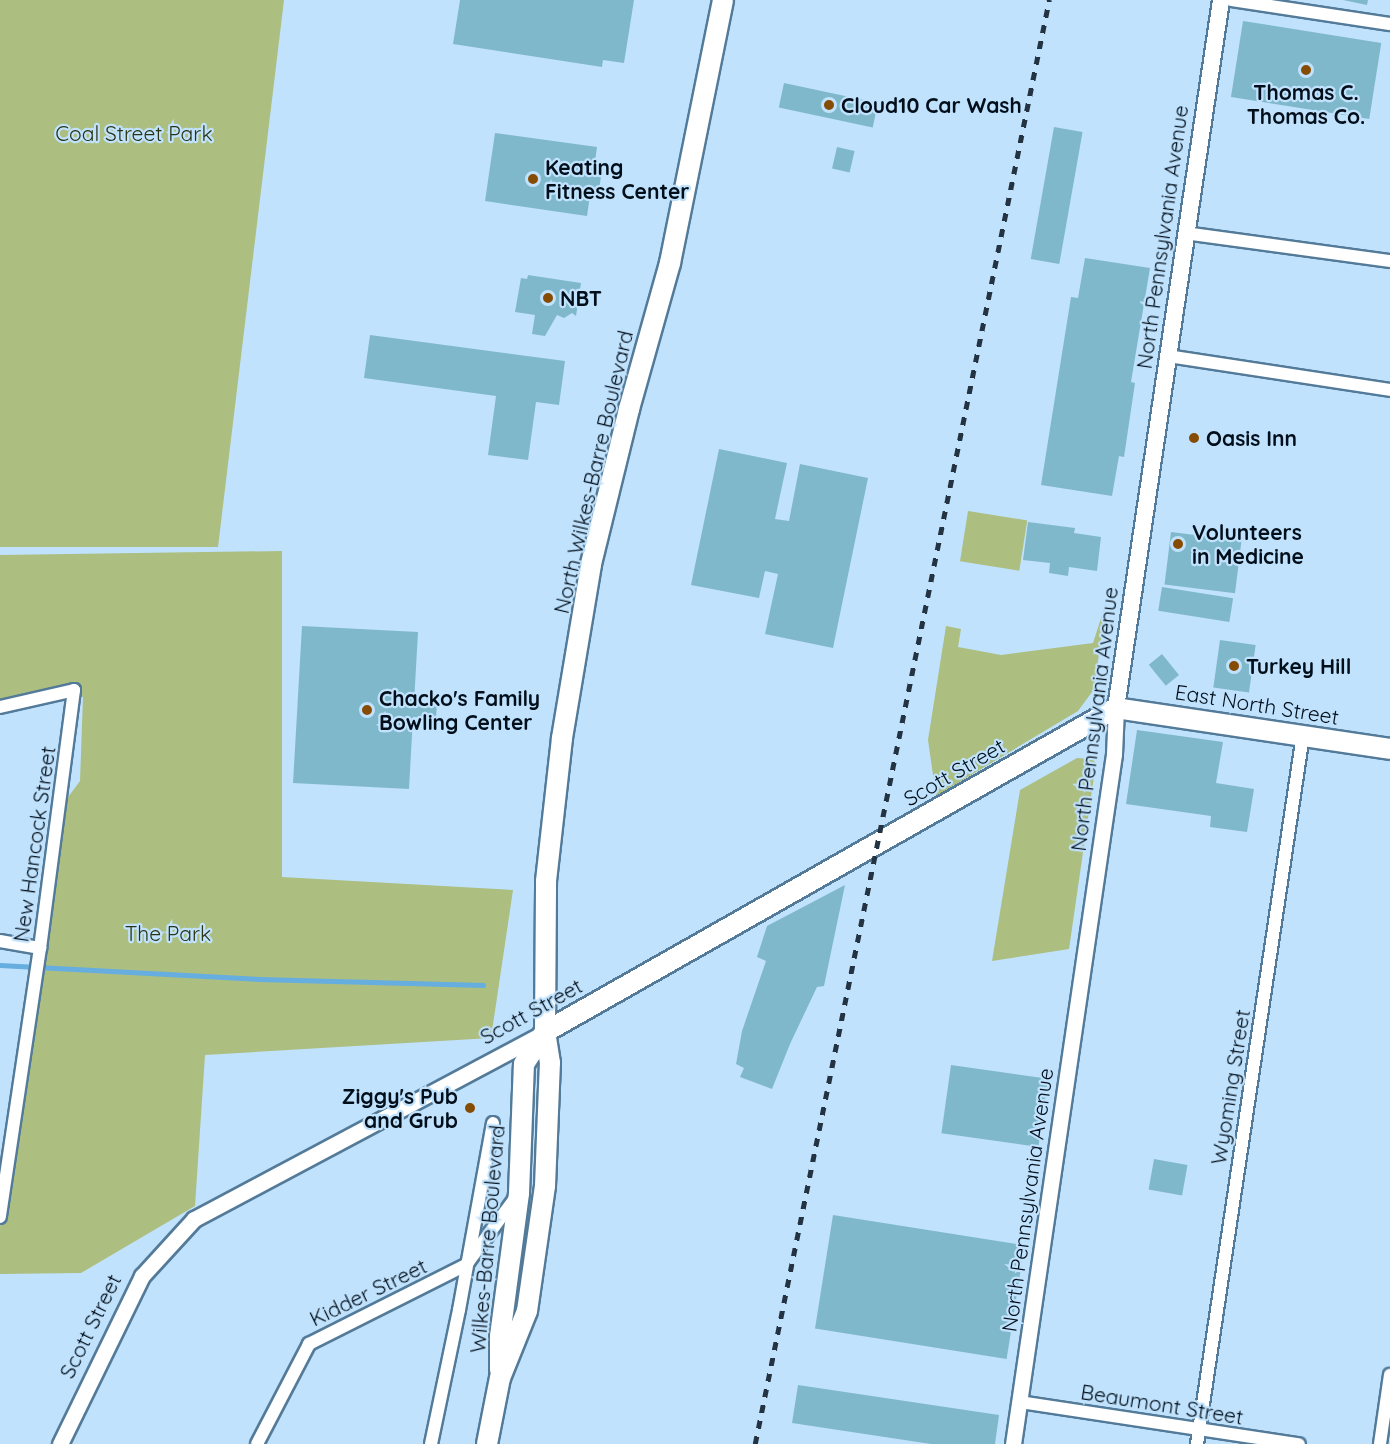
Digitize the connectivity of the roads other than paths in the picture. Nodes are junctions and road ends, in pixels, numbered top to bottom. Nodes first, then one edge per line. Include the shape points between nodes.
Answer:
1 (723, 0) edge
2 (1221, 0) edge
3 (1231, 0) edge
4 (1390, 24) edge
5 (1185, 233) junction
6 (1390, 261) edge
7 (1168, 356) junction
8 (1390, 390) edge
9 (0, 708) edge
10 (1116, 708) junction
11 (1303, 735) junction
12 (1390, 749) edge
13 (0, 941) edge
14 (40, 948) junction
15 (544, 1032) junction
16 (493, 1123) dead end
17 (519, 1194) junction
18 (0, 1217) edge
19 (466, 1265) junction
20 (1390, 1375) edge
21 (500, 1378) junction
22 (1020, 1402) junction
23 (1199, 1429) junction
24 (60, 1444) edge
25 (257, 1444) edge
26 (431, 1444) edge
27 (487, 1444) edge
28 (1013, 1444) edge
29 (1197, 1444) edge
30 (1299, 1444) edge
31 (1380, 1444) edge

1 - 15 main road, North Wilkes-Barre Boulevard via 670,263 591,564 552,812 546,881
2 - 5 main road, North Pennsylvania Avenue
3 - 4 street
5 - 6 street
5 - 7 main road, North Pennsylvania Avenue
7 - 8 street
7 - 10 main road, North Pennsylvania Avenue
9 - 14 street, New Hancock Street via 74,690
10 - 11 main road, East North Street
10 - 15 main road, Scott Street
10 - 22 street, North Pennsylvania Avenue via 1114,754
11 - 12 main road, East North Street
11 - 23 street, Wyoming Street
13 - 14 street
14 - 18 street, New Hancock Street
15 - 17 main road, Wilkes-Barre Boulevard via 524,1064
15 - 21 main road, Wilkes-Barre Boulevard via 550,1063 545,1186 527,1311
15 - 24 street, Scott Street via 194,1220 142,1276
16 - 19 street
17 - 19 street, Kidder Street
17 - 21 main road, Wilkes-Barre Boulevard via 500,1336
19 - 25 street, Kidder Street via 309,1344
19 - 26 street
20 - 31 street
21 - 27 main road, Wilkes-Barre Boulevard
22 - 23 street, Beaumont Street
22 - 28 street, North Pennsylvania Avenue
23 - 29 street, Wyoming Street
23 - 30 street, Beaumont Street

